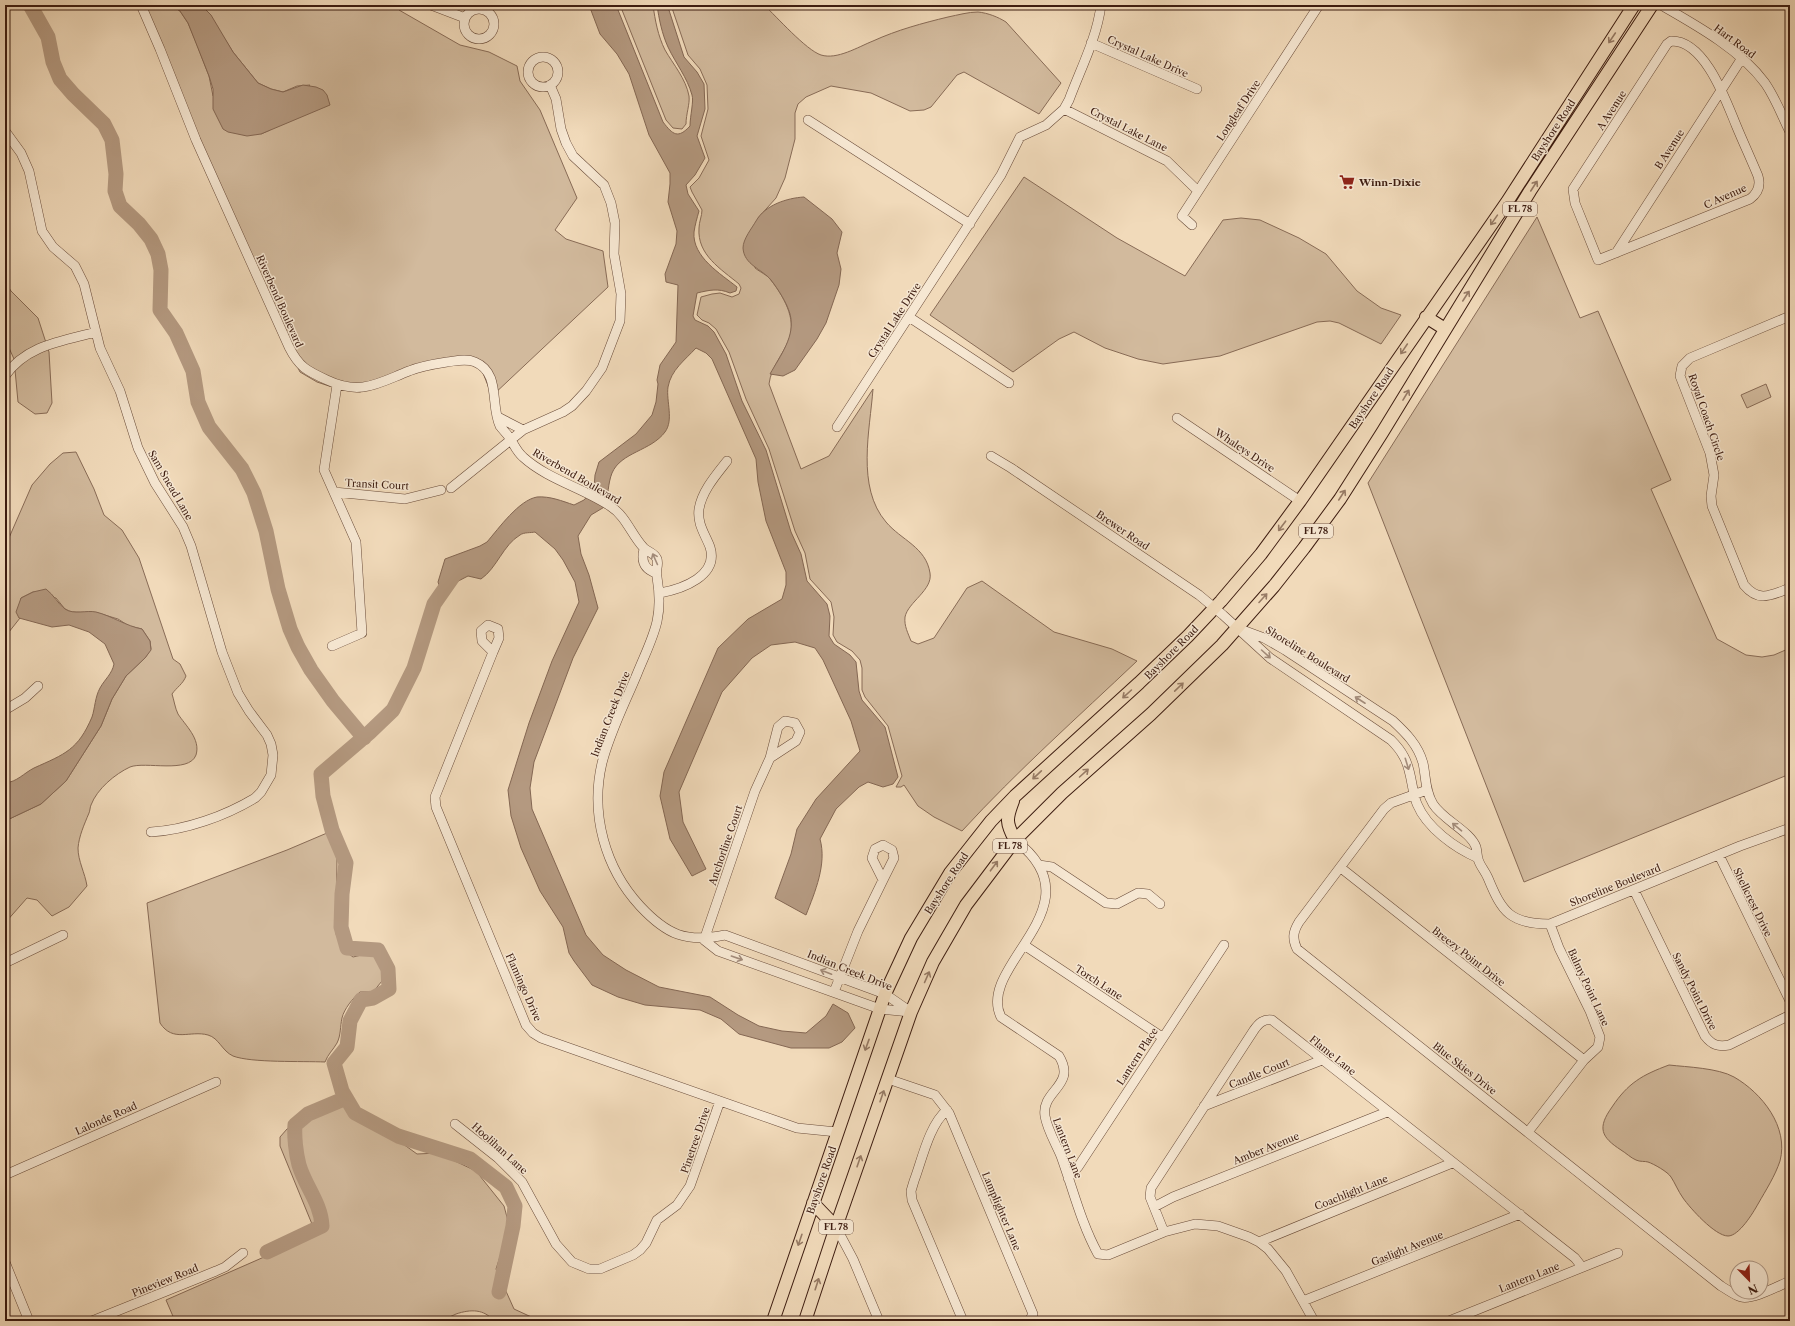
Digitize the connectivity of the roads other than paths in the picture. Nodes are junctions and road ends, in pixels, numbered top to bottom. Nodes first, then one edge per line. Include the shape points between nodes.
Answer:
1 (141, 5) edge
2 (431, 5) edge
3 (1101, 5) edge
4 (1319, 5) edge
5 (1634, 5) edge
6 (1652, 5) edge
7 (1661, 5) edge
8 (465, 18) dead end
9 (1091, 43) junction
10 (1742, 58) junction
11 (550, 85) dead end
12 (1197, 89) dead end
13 (1721, 89) junction
14 (1064, 109) junction
15 (808, 120) dead end
16 (5, 131) edge
17 (1790, 132) edge
18 (1198, 191) junction
19 (970, 224) junction
20 (1192, 225) dead end
21 (1616, 253) junction
22 (1598, 260) joint
23 (1790, 316) edge
24 (909, 317) junction
25 (1426, 317) junction
26 (1445, 329) junction
27 (96, 332) junction
28 (5, 376) edge
29 (1009, 383) dead end
30 (337, 386) junction
31 (498, 417) junction
32 (1177, 418) dead end
33 (837, 427) dead end
34 (523, 430) junction
35 (511, 439) junction
36 (991, 456) dead end
37 (726, 461) dead end
38 (451, 488) dead end
39 (441, 490) dead end
40 (334, 492) junction
41 (1300, 501) junction
42 (644, 549) junction
43 (656, 573) junction
44 (1790, 588) edge
45 (660, 593) junction
46 (1215, 608) junction
47 (1237, 628) junction
48 (332, 646) dead end
49 (493, 652) dead end
50 (38, 686) dead end
51 (5, 710) edge
52 (770, 758) dead end
53 (1428, 790) junction
54 (1414, 794) junction
55 (1015, 796) junction
56 (1790, 828) edge
57 (151, 832) dead end
58 (1015, 840) junction
59 (1719, 855) junction
60 (1478, 858) junction
61 (1039, 865) junction
62 (1341, 868) junction
63 (883, 880) dead end
64 (1634, 890) junction
65 (1160, 904) dead end
66 (1550, 924) junction
67 (63, 934) dead end
68 (704, 940) junction
69 (1024, 945) junction
70 (1224, 945) dead end
71 (5, 963) edge
72 (840, 977) junction
73 (834, 992) junction
74 (885, 994) junction
75 (1790, 1001) edge
76 (880, 1009) junction
77 (911, 1012) junction
78 (1790, 1015) edge
79 (1162, 1037) junction
80 (1322, 1060) junction
81 (1584, 1060) junction
82 (888, 1079) junction
83 (216, 1082) dead end
84 (720, 1101) junction
85 (1204, 1106) junction
86 (947, 1110) junction
87 (1387, 1112) junction
88 (455, 1124) dead end
89 (837, 1132) junction
90 (1528, 1132) junction
91 (1452, 1163) junction
92 (5, 1175) edge
93 (1068, 1178) junction
94 (690, 1186) joint
95 (813, 1203) junction
96 (1154, 1207) junction
97 (1520, 1214) junction
98 (836, 1227) junction
99 (1164, 1232) junction
100 (1259, 1242) junction
101 (243, 1253) dead end
102 (1618, 1253) dead end
103 (5, 1262) edge
104 (1582, 1267) junction
105 (1790, 1281) edge
106 (1303, 1301) junction
107 (29, 1321) edge
108 (92, 1321) edge
109 (773, 1321) edge
110 (805, 1321) edge
111 (879, 1321) edge
112 (963, 1321) edge
113 (1029, 1321) edge
114 (1314, 1321) edge
115 (1449, 1321) edge

1 - 30 street, Riverbend Boulevard via 196,140 289,347 300,365
2 - 8 street
3 - 9 street, Crystal Lake Drive
4 - 18 street, Longleaf Drive
5 -> 25 main road, Bayshore Road / FL 78 via 1507,202
26 -> 6 main road, Bayshore Road / FL 78 via 1530,191
7 - 10 street, Hart Road
9 - 12 street, Crystal Lake Drive
9 - 14 street, Crystal Lake Drive
10 - 13 street, B Avenue
10 - 17 street, Hart Road via 1771,93
11 - 34 street via 556,99 566,143 573,156 604,185 611,203 615,223 614,254 620,283 621,312 618,330 602,368 586,391 563,412
13 - 21 street, B Avenue
13 - 21 street, C Avenue via 1758,176 1760,183 1755,195
13 - 22 street, A Avenue via 1711,71 1694,51 1674,41 1667,44 1574,189 1574,202
14 - 18 street, Crystal Lake Lane via 1167,160
14 - 19 street, Crystal Lake Drive via 1046,125 1020,138 1001,175
15 - 19 street
16 - 27 street, Sam Snead Lane via 21,153 29,171 42,232 80,274
18 - 20 street, Longleaf Drive via 1182,216
19 - 24 street, Crystal Lake Drive
21 - 22 street, C Avenue
23 - 44 street, Royal Coach Circle via 1690,358 1682,366 1680,376 1710,453 1714,475 1712,506 1744,585 1750,592 1759,596 1768,596
24 - 29 street
24 - 33 street, Crystal Lake Drive
25 - 26 main road
25 -> 41 main road, Bayshore Road / FL 78
47 -> 26 main road, Bayshore Road / FL 78 via 1274,586 1336,504
27 - 28 street via 38,348 22,358
27 - 57 street, Sam Snead Lane via 138,448 155,483 183,527 191,546 222,652 238,693 267,735 273,755 271,775 267,784 258,795 247,802 184,828
30 - 31 street, Riverbend Boulevard via 365,388 419,368 467,360 476,362 491,377
30 - 40 street via 324,470
31 - 34 street
31 - 35 street, Riverbend Boulevard via 500,426
32 - 41 street, Whaleys Drive
34 - 35 street
35 - 38 street
35 - 42 street, Riverbend Boulevard via 515,450 530,463 610,505 619,513
36 - 46 street, Brewer Road
37 - 45 street via 706,490 700,509 701,528 712,556 710,566 688,584
39 - 40 street, Transit Court via 405,498
40 - 48 street via 356,542 362,633
41 -> 46 main road, Bayshore Road / FL 78 via 1261,554
43 -> 42 street, Riverbend Boulevard via 657,559 653,553
42 - 43 street, Riverbend Boulevard via 644,565 649,571
43 - 45 street, Riverbend Boulevard
45 - 68 street, Indian Creek Drive via 660,611 655,631 615,726 602,765 598,784 599,816 611,863 632,897 654,919 679,936
46 - 47 street, Brewer Road
46 -> 55 main road, Bayshore Road / FL 78 via 1139,683
53 -> 47 street, Shoreline Boulevard via 1420,754 1408,736 1393,721 1264,638
47 -> 54 street, Shoreline Boulevard via 1270,658 1391,740 1404,757
58 -> 47 main road, Bayshore Road / FL 78 via 1062,793 1178,688
49 - 84 street, Flamingo Drive via 434,797 526,1025 532,1033 541,1038
50 - 51 street via 25,698
52 - 68 street, Anchorline Court via 755,791
53 - 54 street, Blue Skies Drive
60 -> 53 street, Shoreline Boulevard via 1476,846 1440,812
54 - 60 street, Shoreline Boulevard via 1422,815 1464,852
54 - 62 street, Blue Skies Drive via 1391,803 1384,809
55 - 58 main road via 1007,816 1008,826
55 - 74 main road, Bayshore Road / FL 78 via 991,821 950,873 911,938
56 - 59 street, Shoreline Boulevard
58 - 61 street, Lantern Lane
77 -> 58 main road, Bayshore Road / FL 78 via 951,929
59 - 64 street, Shoreline Boulevard
59 - 75 street, Shellcrest Drive
60 - 66 street, Shoreline Boulevard via 1495,896 1507,913 1523,922
61 - 65 street via 1052,867 1106,903 1117,904 1138,893 1148,894
61 - 69 street, Lantern Lane via 1047,897
62 - 81 street, Breezy Point Drive
62 - 90 street, Blue Skies Drive via 1294,930 1292,940 1297,949
63 - 72 street via 858,931
64 - 66 street, Shoreline Boulevard
64 - 78 street, Sandy Point Drive via 1704,1036 1710,1043 1719,1046 1729,1044
66 - 81 street, Balmy Point Lane via 1600,1037 1598,1046
67 - 71 street
72 -> 68 street, Indian Creek Drive via 725,935
68 -> 73 street, Indian Creek Drive via 718,951
69 - 79 street, Torch Lane
69 - 93 street, Lantern Lane via 1004,979 996,999 997,1009 1001,1017 1059,1056 1064,1065 1064,1076 1049,1099 1045,1117
70 - 79 street, Lantern Place
72 - 73 street
72 - 74 street, Indian Creek Drive
73 - 76 street, Indian Creek Drive
74 - 76 main road, Bayshore Road / FL 78
74 - 77 street, Indian Creek Drive
76 - 77 street, Indian Creek Drive
76 -> 89 main road, Bayshore Road / FL 78
77 - 82 main road, Bayshore Road / FL 78
79 - 93 street, Lantern Place via 1078,1167
80 - 85 street, Candle Court
80 - 85 street, Flame Lane via 1272,1020 1266,1020 1254,1030
80 - 87 street, Flame Lane
81 - 90 street, Balmy Point Lane
82 - 86 street, Lamplighter Lane via 935,1095
98 -> 82 main road, Bayshore Road / FL 78
83 - 92 street, Lalonde Road
84 - 89 street, Flamingo Drive via 797,1128
84 - 94 street, Pinetree Drive
85 - 96 street, Flame Lane via 1151,1188 1150,1197
86 - 112 street via 934,1125 911,1191 912,1200
86 - 113 street, Lamplighter Lane via 1033,1314
87 - 91 street, Flame Lane
87 - 96 street, Amber Avenue via 1173,1197
88 - 94 street, Hoolihan Lane via 498,1158 522,1182 556,1244 572,1262 589,1269 600,1269 633,1256 646,1243 657,1220 677,1205
89 - 95 main road, Bayshore Road / FL 78
90 - 105 street, Blue Skies Drive via 1732,1293 1743,1297 1758,1294
91 - 97 street, Flame Lane
91 - 100 street, Coachlight Lane
93 - 99 street, Lantern Lane via 1098,1254 1113,1254
95 - 98 main road
95 -> 109 main road, Bayshore Road / FL 78
96 - 99 street, Flame Lane
97 - 104 street, Flame Lane via 1575,1258
97 - 106 street, Gaslight Avenue
110 -> 98 main road, Bayshore Road / FL 78
98 - 111 street via 853,1259
99 - 100 street, Lantern Lane via 1196,1224 1207,1224
100 - 106 street, Lantern Lane via 1286,1271
101 - 108 street, Pineview Road via 225,1267
102 - 104 street, Lantern Lane
103 - 107 street
104 - 115 street, Lantern Lane
106 - 114 street, Lantern Lane

